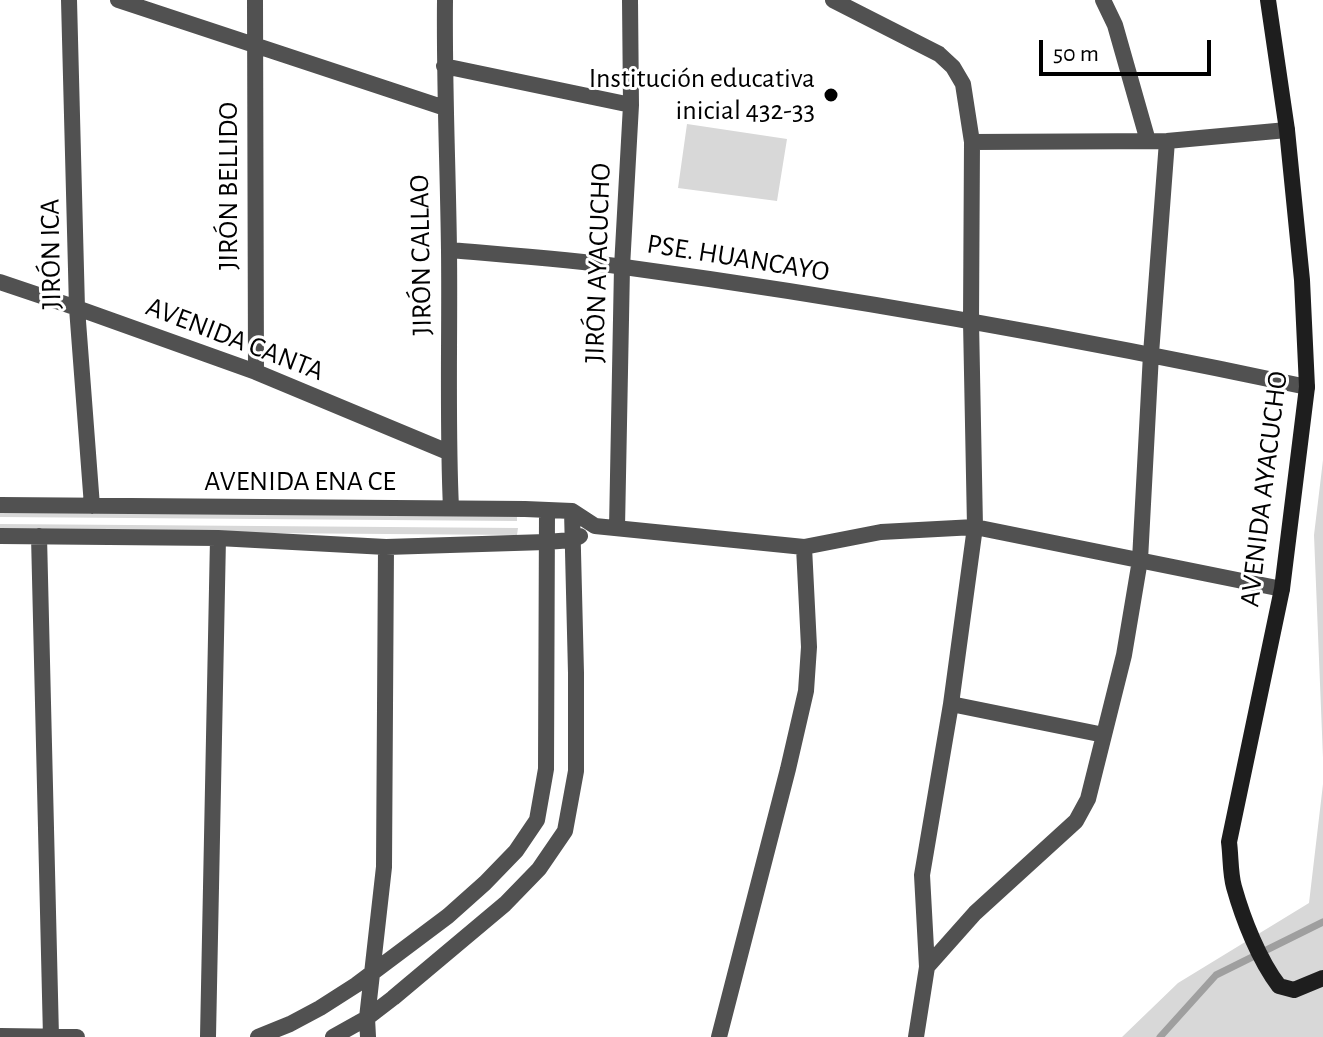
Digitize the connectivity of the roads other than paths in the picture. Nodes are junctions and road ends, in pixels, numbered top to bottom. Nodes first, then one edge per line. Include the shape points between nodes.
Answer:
1 (69, 0) edge
2 (118, 0) edge
3 (255, 0) edge
4 (445, 0) edge
5 (630, 0) edge
6 (833, 0) edge
7 (1103, 0) edge
8 (1268, 0) edge
9 (255, 44) junction
10 (444, 66) junction
11 (631, 105) junction
12 (445, 108) junction
13 (1287, 130) junction
14 (1148, 141) junction
15 (1167, 141) junction
16 (972, 142) junction
17 (449, 250) junction
18 (622, 267) junction
19 (0, 282) edge
20 (77, 308) junction
21 (971, 321) junction
22 (1151, 354) junction
23 (256, 372) junction
24 (1307, 387) junction
25 (448, 452) junction
26 (0, 505) edge
27 (92, 506) junction
28 (451, 508) junction
29 (547, 511) junction
30 (572, 511) junction
31 (595, 526) junction
32 (975, 527) junction
33 (617, 528) junction
34 (0, 536) edge
35 (39, 536) junction
36 (218, 538) junction
37 (572, 540) junction
38 (546, 542) junction
39 (386, 547) junction
40 (804, 547) junction
41 (1140, 560) junction
42 (1282, 589) junction
43 (951, 704) junction
44 (1104, 735) junction
45 (927, 967) junction
46 (372, 973) junction
47 (1323, 978) edge
48 (367, 1018) junction
49 (0, 1036) edge
50 (51, 1037) edge
51 (77, 1037) edge
52 (208, 1037) edge
53 (258, 1037) edge
54 (333, 1037) edge
55 (368, 1037) edge
56 (719, 1037) edge
57 (916, 1037) edge

1 - 20 street, JIRÓN ICA
2 - 9 street
3 - 9 street, JIRÓN BELLIDO
4 - 10 street, JIRÓN CALLAO
5 - 11 street, JIRÓN AYACUCHO
6 - 16 street via 939,54 953,67 963,84
7 - 14 street
8 - 13 street, AVENIDA AYACUCHO
9 - 12 street
9 - 23 street, JIRÓN BELLIDO
10 - 11 street
10 - 12 street, JIRÓN CALLAO
11 - 18 street, JIRÓN AYACUCHO
12 - 17 street, JIRÓN CALLAO
13 - 15 street
13 - 24 street, AVENIDA AYACUCHO
14 - 15 street
14 - 16 street
15 - 22 street
16 - 21 street
17 - 18 street, PSE. HUANCAYO
17 - 25 street, JIRÓN CALLAO
18 - 21 street, PSE. HUANCAYO
18 - 33 street, JIRÓN AYACUCHO
19 - 20 street, AVENIDA CANTA
20 - 23 street, AVENIDA CANTA
20 - 27 street, JIRÓN ICA
21 - 22 street, PSE. HUANCAYO
21 - 32 street
22 - 24 street, PSE. HUANCAYO
22 - 41 street
23 - 25 street, AVENIDA CANTA
24 - 42 street, AVENIDA AYACUCHO
25 - 28 street, JIRÓN CALLAO
26 - 27 street, AVENIDA ENA CE
27 - 28 street, AVENIDA ENA CE
28 - 29 street, AVENIDA ENA CE
29 - 30 street, AVENIDA ENA CE
29 - 38 street
30 - 31 street
30 - 37 street
31 - 33 street
31 - 37 street, AVENIDA ENA CE
32 - 40 street via 881,532
32 - 41 street
32 - 43 street
33 - 40 street
34 - 35 street, AVENIDA ENA CE
35 - 36 street, AVENIDA ENA CE
35 - 50 street
36 - 39 street, AVENIDA ENA CE
36 - 52 street
37 - 38 street, AVENIDA ENA CE
37 - 48 street via 576,771 565,831 539,869 505,904
38 - 39 street, AVENIDA ENA CE
38 - 46 street via 546,769 537,820 485,883
39 - 46 street via 384,867
40 - 56 street via 806,691
41 - 42 street
41 - 44 street
42 - 47 street, AVENIDA AYACUCHO via 1229,842 1233,884 1247,925 1279,986 1294,990
43 - 44 street
43 - 45 street via 922,875
44 - 45 street via 1088,799 1076,821 975,913
45 - 57 street
46 - 48 street
46 - 53 street via 320,1008
48 - 54 street
48 - 55 street
49 - 50 street
50 - 51 street

